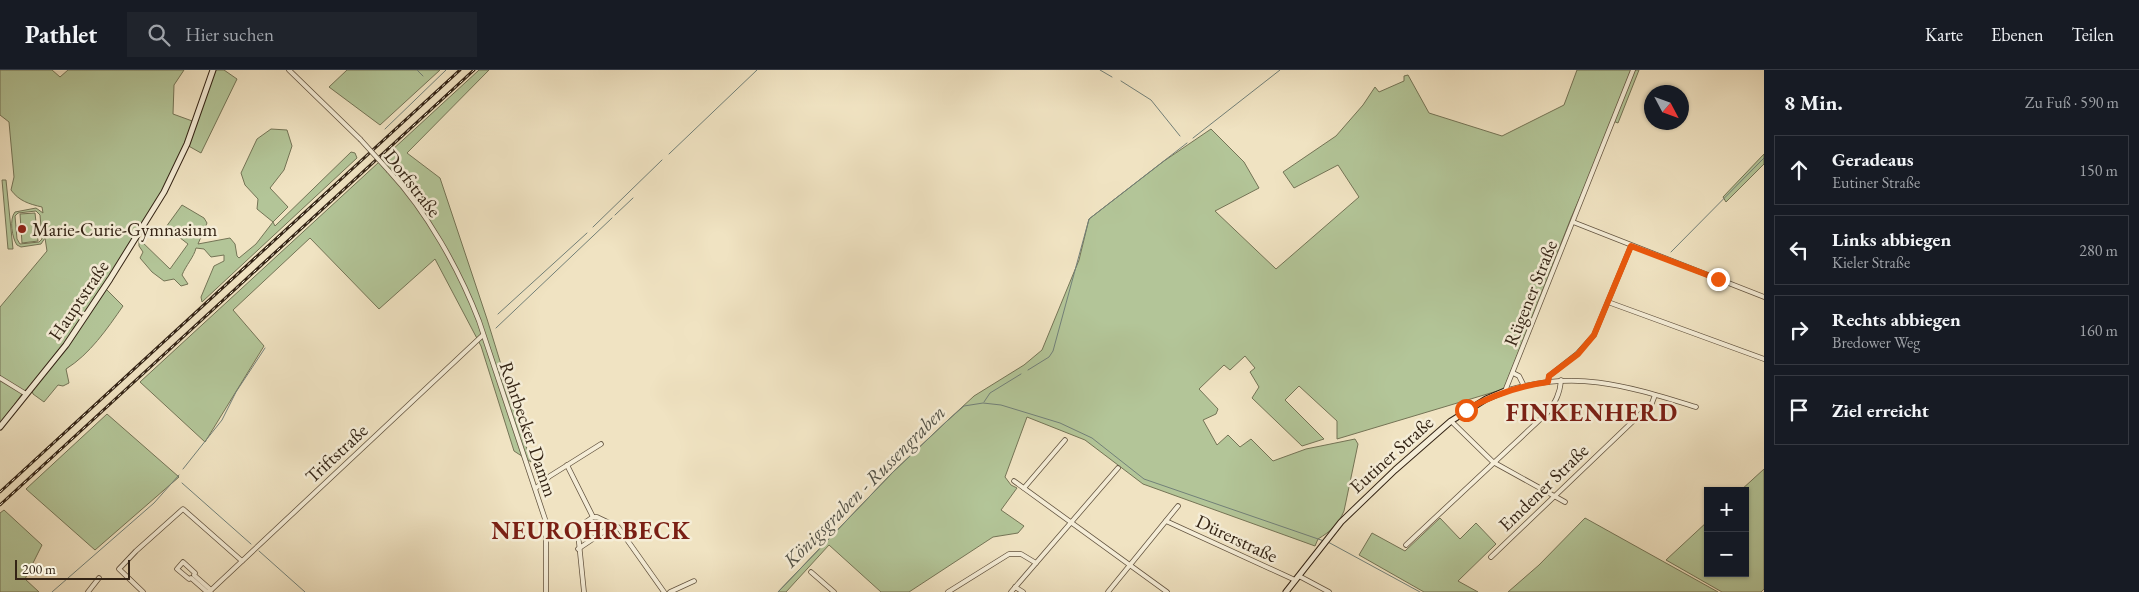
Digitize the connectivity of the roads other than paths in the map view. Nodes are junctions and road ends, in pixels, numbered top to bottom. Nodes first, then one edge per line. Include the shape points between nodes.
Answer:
1 (213, 70) edge
2 (289, 70) edge
3 (1633, 70) edge
4 (1573, 222) junction
5 (1631, 246) junction
6 (1764, 297) edge
7 (1608, 302) junction
8 (483, 334) junction
9 (1764, 358) edge
10 (1513, 373) junction
11 (0, 378) edge
12 (1561, 380) junction
13 (1548, 382) junction
14 (1524, 386) junction
15 (1505, 392) junction
16 (26, 394) junction
17 (1655, 395) junction
18 (1696, 407) dead end
19 (1451, 421) junction
20 (0, 427) edge
21 (1065, 440) dead end
22 (601, 444) dead end
23 (1493, 462) junction
24 (567, 465) junction
25 (1118, 468) dead end
26 (1014, 482) dead end
27 (536, 488) junction
28 (1024, 488) junction
29 (1554, 495) junction
30 (1565, 502) dead end
31 (1178, 506) dead end
32 (593, 517) junction
33 (1166, 521) junction
34 (1072, 522) junction
35 (615, 524) junction
36 (1406, 545) dead end
37 (578, 548) junction
38 (1491, 557) dead end
39 (242, 561) junction
40 (1036, 563) junction
41 (1131, 565) junction
42 (811, 572) dead end
43 (193, 577) junction
44 (99, 578) dead end
45 (1297, 578) junction
46 (694, 581) dead end
47 (1015, 587) junction
48 (209, 591) edge
49 (88, 592) edge
50 (143, 592) edge
51 (546, 592) edge
52 (584, 592) edge
53 (664, 592) edge
54 (670, 592) edge
55 (834, 592) edge
56 (948, 592) edge
57 (1011, 592) edge
58 (1023, 592) edge
59 (1108, 592) edge
60 (1167, 592) edge
61 (1286, 592) edge
62 (1329, 592) edge

1 - 16 street, Hauptstraße via 186,144 164,192 66,345
2 - 8 street, Dorfstraße, bridge via 409,194 427,220 473,306
3 - 4 street, Rügener Straße
4 - 5 street
4 - 10 street, Rügener Straße
5 - 6 street
5 - 7 street
7 - 9 street
7 - 13 street via 1590,341 1549,376
8 - 27 street, Rohrbecker Damm
8 - 39 street, Triftstraße
10 - 14 street, Rügener Straße via 1519,376
10 - 15 street, Rügener Straße
11 - 16 street
12 - 13 street, Eutiner Straße
12 - 17 street, Eutiner Straße via 1595,381
12 - 23 street via 1553,405
13 - 14 street, Eutiner Straße
14 - 15 street, Eutiner Straße
15 - 19 street, Eutiner Straße via 1486,399
16 - 20 street, Hauptstraße
17 - 18 street, Eutiner Straße
17 - 29 street, Emdener Straße via 1652,403
19 - 23 street
19 - 45 street, Eutiner Straße via 1341,522
21 - 28 street
22 - 24 street
23 - 29 street
23 - 36 street
24 - 27 street
24 - 32 street
25 - 34 street
26 - 28 street
27 - 51 street, Rohrbecker Damm via 546,522
28 - 34 street
29 - 30 street
29 - 38 street, Emdener Straße
31 - 33 street
32 - 35 street
32 - 37 street via 580,529
33 - 41 street
33 - 45 street, Dürerstraße
34 - 40 street
34 - 41 street
35 - 37 street
35 - 53 street
37 - 52 street
39 - 48 street, Triftstraße
39 - 50 street via 183,509 119,569
40 - 47 street
40 - 56 street via 1021,554 1009,554
41 - 59 street
41 - 60 street
42 - 55 street
43 - 43 street via 195,573 183,562 177,569 189,579
43 - 48 street
44 - 49 street
45 - 61 street, Eutiner Straße
45 - 62 street, Dürerstraße
46 - 54 street
47 - 57 street
47 - 58 street

